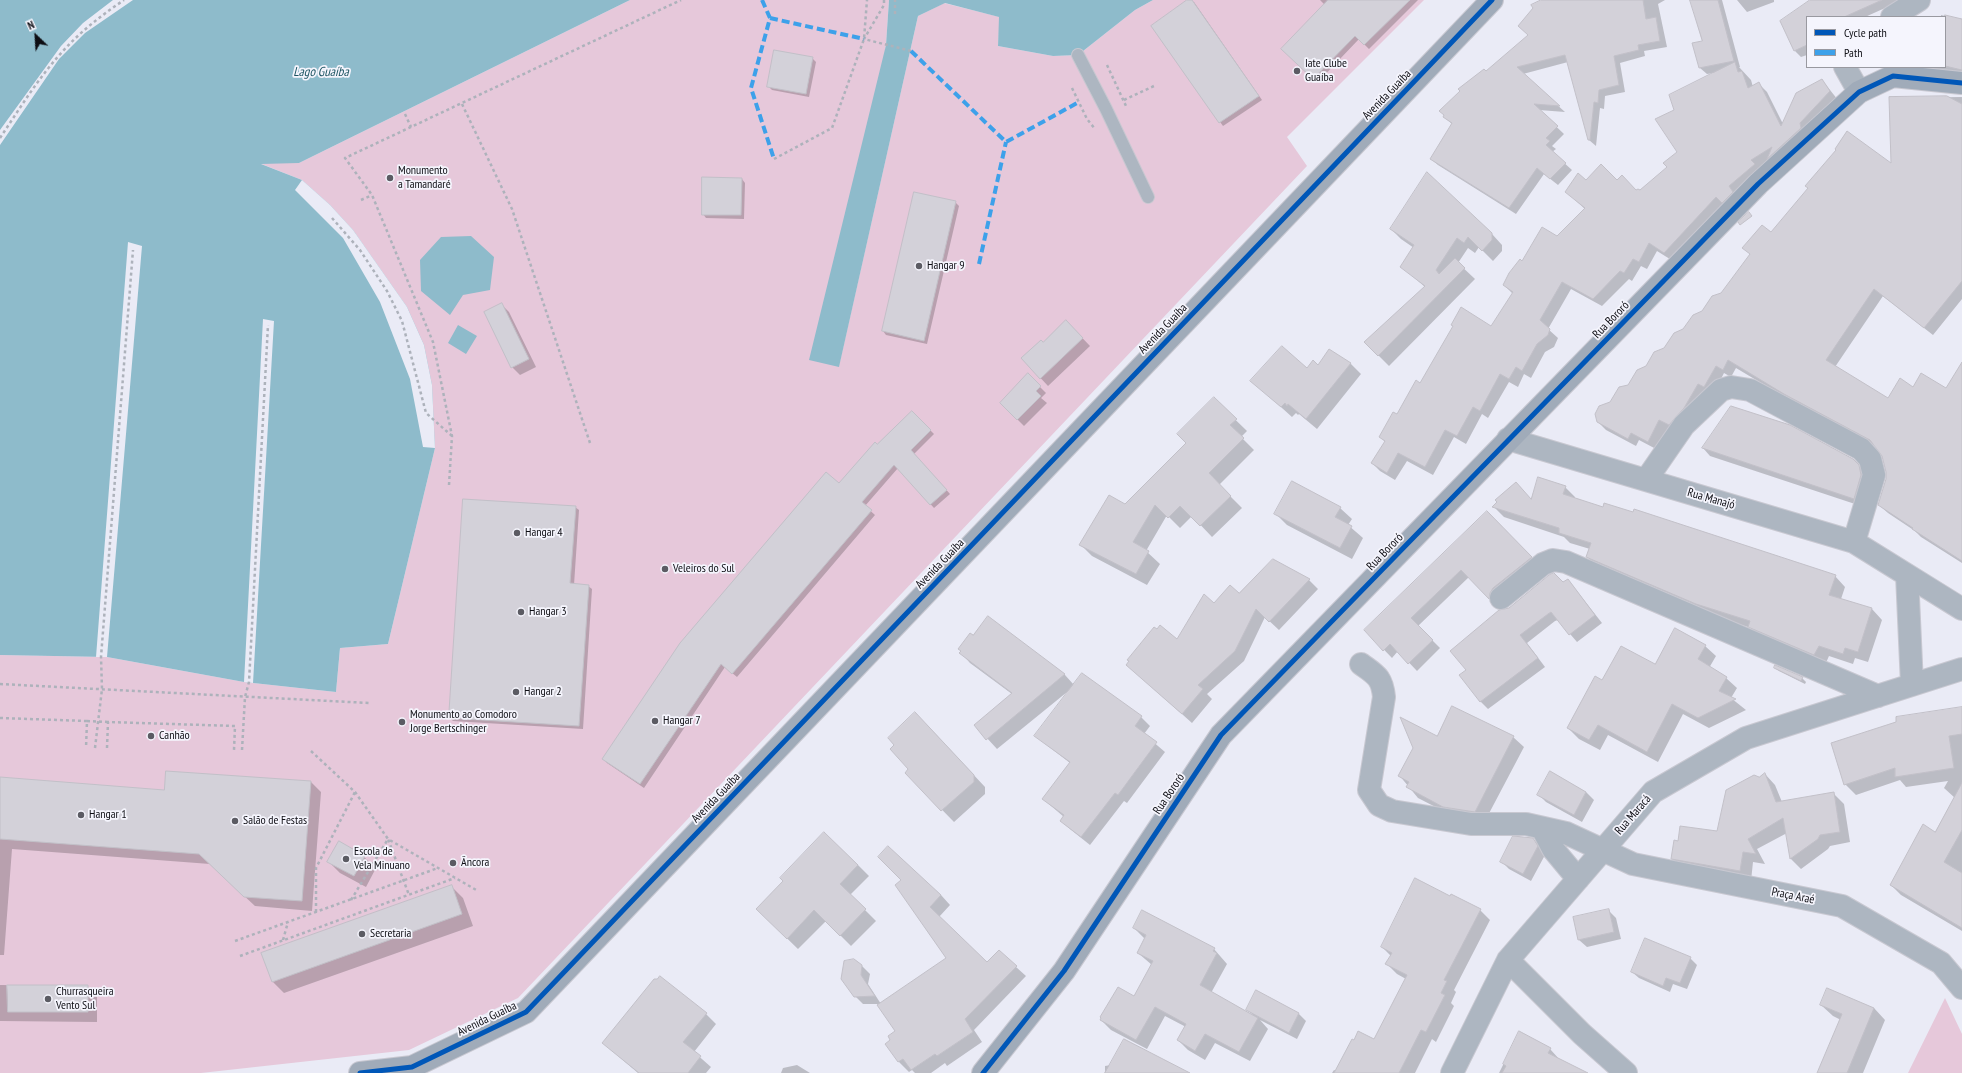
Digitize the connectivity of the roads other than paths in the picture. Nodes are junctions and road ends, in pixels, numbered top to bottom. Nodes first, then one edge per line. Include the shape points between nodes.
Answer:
1 (1492, 0) edge
2 (1918, 0) edge
3 (1894, 16) edge
4 (1078, 55) dead end
5 (1846, 68) edge
6 (1962, 83) edge
7 (1859, 92) junction
8 (1148, 197) dead end
9 (1508, 439) junction
10 (1646, 480) junction
11 (1854, 542) junction
12 (1907, 575) junction
13 (1501, 598) dead end
14 (1962, 609) edge
15 (1361, 664) dead end
16 (1962, 669) edge
17 (1912, 685) junction
18 (1878, 696) junction
19 (1542, 828) junction
20 (1603, 850) junction
21 (1578, 879) junction
22 (1508, 960) junction
23 (1962, 988) edge
24 (360, 1073) edge
25 (983, 1073) edge
26 (1452, 1073) edge
27 (1626, 1073) edge

1 - 24 main road, Avenida Guaíba via 526,1012 412,1067
2 - 3 street
4 - 8 lane
5 - 7 street
6 - 7 main road, Rua Bororó via 1893,76
7 - 9 main road, Rua Bororó via 1758,184
9 - 10 street, Rua Manajó
9 - 25 main road, Rua Bororó via 1221,735 1064,971
10 - 11 street, Rua Manajó
10 - 11 street via 1684,424 1721,390 1731,387 1750,390 1861,449 1870,459 1874,475
11 - 12 street, Rua Manajó
12 - 14 street, Rua Manajó
12 - 17 street
13 - 18 street via 1543,564 1553,560 1566,562
15 - 19 street, Praça Araé via 1380,678 1383,686 1384,697 1369,790 1379,805 1392,811 1471,824 1526,824
16 - 17 street, Rua Maracá
17 - 18 street, Rua Maracá
18 - 20 street, Rua Maracá via 1746,738 1653,792
19 - 20 street, Praça Araé via 1566,833
19 - 21 street via 1553,849
20 - 21 street, Rua Maracá
20 - 23 street, Praça Araé via 1633,864 1842,906 1941,963
21 - 22 street, Rua Maracá
22 - 26 street, Rua Maracá
22 - 27 street via 1582,1034

